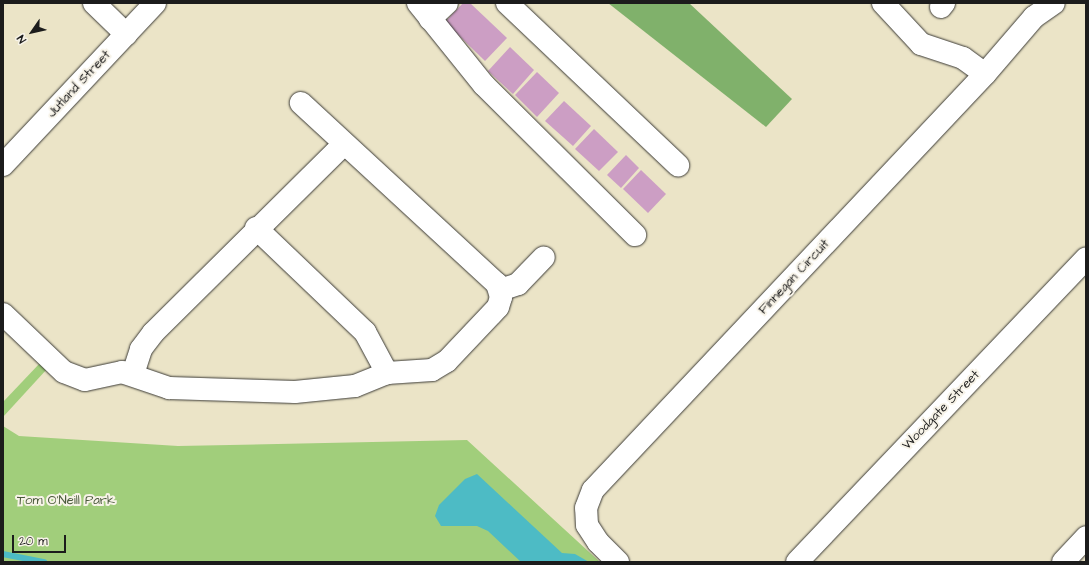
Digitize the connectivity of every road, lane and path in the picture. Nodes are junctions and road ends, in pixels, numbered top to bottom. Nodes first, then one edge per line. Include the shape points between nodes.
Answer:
1 (94, 3) edge
2 (156, 3) edge
3 (447, 3) edge
4 (507, 3) edge
5 (883, 3) edge
6 (1054, 3) edge
7 (424, 11) edge
8 (126, 34) junction
9 (985, 74) junction
10 (301, 103) dead end
11 (343, 145) junction
12 (3, 165) edge
13 (678, 166) dead end
14 (256, 228) junction
15 (635, 235) dead end
16 (544, 257) dead end
17 (1086, 258) edge
18 (500, 290) junction
19 (3, 314) edge
20 (387, 373) junction
21 (133, 374) junction
22 (1086, 537) edge
23 (618, 562) edge
24 (797, 562) edge
25 (1063, 562) edge

1 - 8 street
2 - 8 street, Jutland Street
3 - 7 street
4 - 13 street
5 - 9 street via 921,44 963,58
6 - 9 street, Finnegan Circuit via 1034,17
7 - 15 street via 484,86
8 - 12 street, Jutland Street
9 - 23 street, Finnegan Circuit via 593,490 586,508 588,524 598,542
10 - 11 street
11 - 14 street
11 - 18 street via 490,274
14 - 20 street via 365,332
14 - 21 street via 147,340
16 - 18 street via 518,284
17 - 24 street, Woodgate Street
18 - 20 street via 500,302 494,312 447,361 426,371
19 - 21 street via 71,376 85,380 122,372
20 - 21 street via 355,386 280,392 169,388
22 - 25 street

